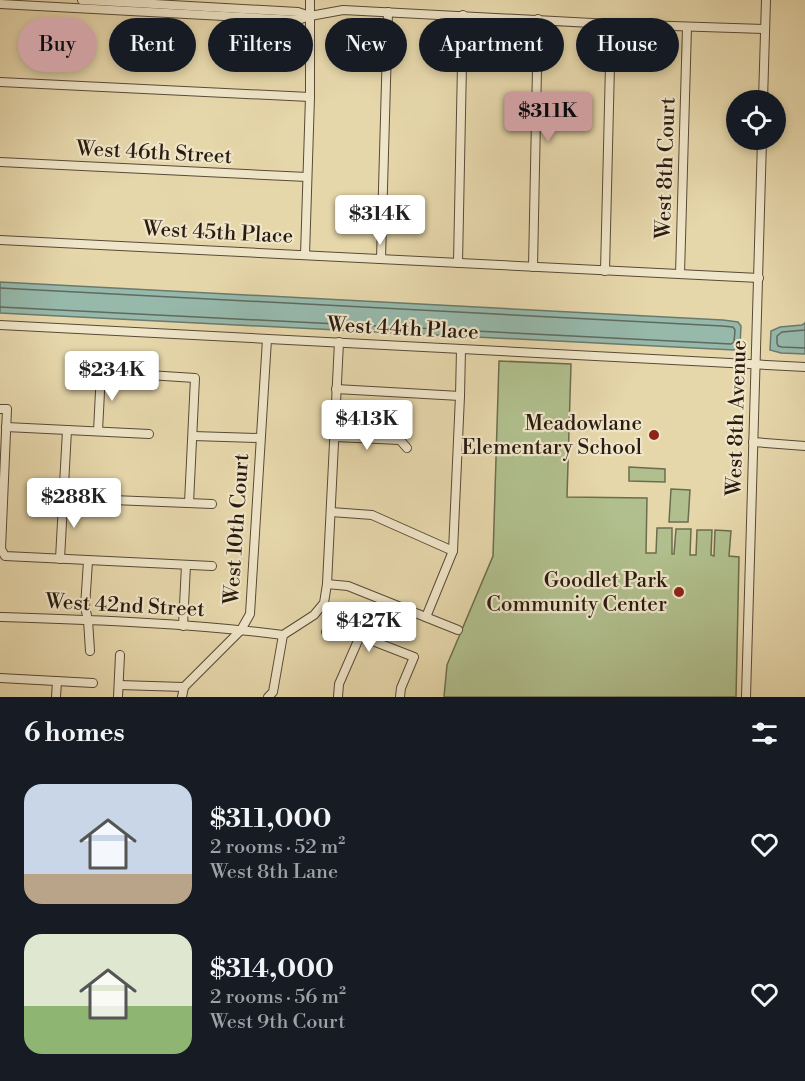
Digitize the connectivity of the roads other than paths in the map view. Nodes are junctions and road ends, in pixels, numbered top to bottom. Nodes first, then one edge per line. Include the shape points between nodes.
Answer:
1 (82, 0) edge
2 (310, 0) edge
3 (766, 0) edge
4 (0, 4) edge
5 (388, 12) junction
6 (463, 15) junction
7 (310, 16) junction
8 (519, 18) edge
9 (679, 27) edge
10 (687, 27) junction
11 (765, 29) junction
12 (537, 72) edge
13 (610, 72) edge
14 (0, 82) edge
15 (763, 90) edge
16 (310, 97) junction
17 (762, 150) edge
18 (0, 162) edge
19 (307, 177) junction
20 (0, 240) edge
21 (305, 255) junction
22 (381, 259) junction
23 (458, 263) junction
24 (533, 267) junction
25 (605, 271) junction
26 (680, 274) junction
27 (759, 278) junction
28 (0, 325) edge
29 (267, 339) junction
30 (339, 342) junction
31 (461, 349) junction
32 (756, 364) junction
33 (805, 367) edge
34 (336, 389) junction
35 (460, 396) junction
36 (3, 409) edge
37 (6, 427) junction
38 (67, 430) junction
39 (98, 431) junction
40 (149, 434) dead end
41 (193, 436) junction
42 (335, 437) junction
43 (260, 438) junction
44 (753, 442) junction
45 (805, 446) edge
46 (407, 448) dead end
47 (2, 491) edge
48 (63, 498) junction
49 (189, 503) junction
50 (212, 504) dead end
51 (331, 512) junction
52 (1, 549) edge
53 (453, 551) junction
54 (60, 559) junction
55 (88, 561) junction
56 (186, 565) junction
57 (212, 566) dead end
58 (327, 584) junction
59 (0, 617) edge
60 (426, 617) junction
61 (88, 620) junction
62 (183, 626) junction
63 (241, 630) junction
64 (458, 630) dead end
65 (326, 632) dead end
66 (283, 635) junction
67 (360, 636) junction
68 (90, 651) dead end
69 (120, 655) dead end
70 (0, 678) edge
71 (57, 681) junction
72 (93, 684) dead end
73 (119, 685) junction
74 (184, 687) junction
75 (56, 697) edge
76 (118, 697) edge
77 (182, 697) edge
78 (268, 697) edge
79 (338, 697) edge
80 (400, 697) edge
81 (746, 697) edge

1 - 7 street via 298,12
2 - 7 street
3 - 11 street
4 - 7 street via 298,20
5 - 6 street
5 - 7 street via 343,10
5 - 22 street
6 - 8 street
6 - 23 street
7 - 16 street
9 - 10 street
10 - 11 street
10 - 26 street, West 8th Court
11 - 15 street
12 - 24 street
13 - 25 street
14 - 16 street
16 - 19 street
17 - 27 street, West 8th Avenue
18 - 19 street, West 46th Street
19 - 21 street
20 - 21 street, West 45th Place
21 - 22 street, West 45th Place
22 - 23 street, West 45th Place
23 - 24 street, West 45th Place
24 - 25 street, West 45th Place
25 - 26 street, West 45th Place
26 - 27 street, West 45th Place
27 - 32 street, West 8th Avenue
28 - 29 street, West 44th Place
29 - 30 street, West 44th Place
29 - 43 street, West 10th Court
30 - 31 street, West 44th Place
30 - 34 street
31 - 32 street, West 44th Place
31 - 35 street
32 - 33 street, West 44th Place
32 - 44 street, West 8th Avenue
34 - 35 street
34 - 42 street
35 - 53 street
36 - 37 street
37 - 38 street
37 - 47 street
38 - 39 street
38 - 48 street
39 - 40 street
39 - 41 street via 101,372 195,378
41 - 43 street
41 - 49 street
42 - 46 street via 400,440
42 - 51 street
43 - 63 street, West 10th Court via 250,614
44 - 45 street
44 - 81 street, West 8th Avenue
47 - 52 street
48 - 49 street
48 - 54 street
49 - 50 street
51 - 53 street via 372,515
51 - 58 street
52 - 54 street via 5,556
53 - 60 street
54 - 55 street
55 - 56 street
55 - 61 street
56 - 57 street
56 - 62 street
58 - 60 street via 348,586
58 - 66 street via 324,603 314,615
59 - 61 street, West 42nd Street
60 - 64 street
61 - 62 street, West 42nd Street
61 - 68 street
62 - 63 street, West 42nd Street
63 - 66 street, West 42nd Street
63 - 74 street, West 10th Court
65 - 67 street
66 - 78 street via 273,692
67 - 79 street via 339,684
67 - 80 street via 414,657
69 - 73 street
70 - 71 street
71 - 72 street
71 - 75 street
73 - 74 street
73 - 76 street
74 - 77 street

